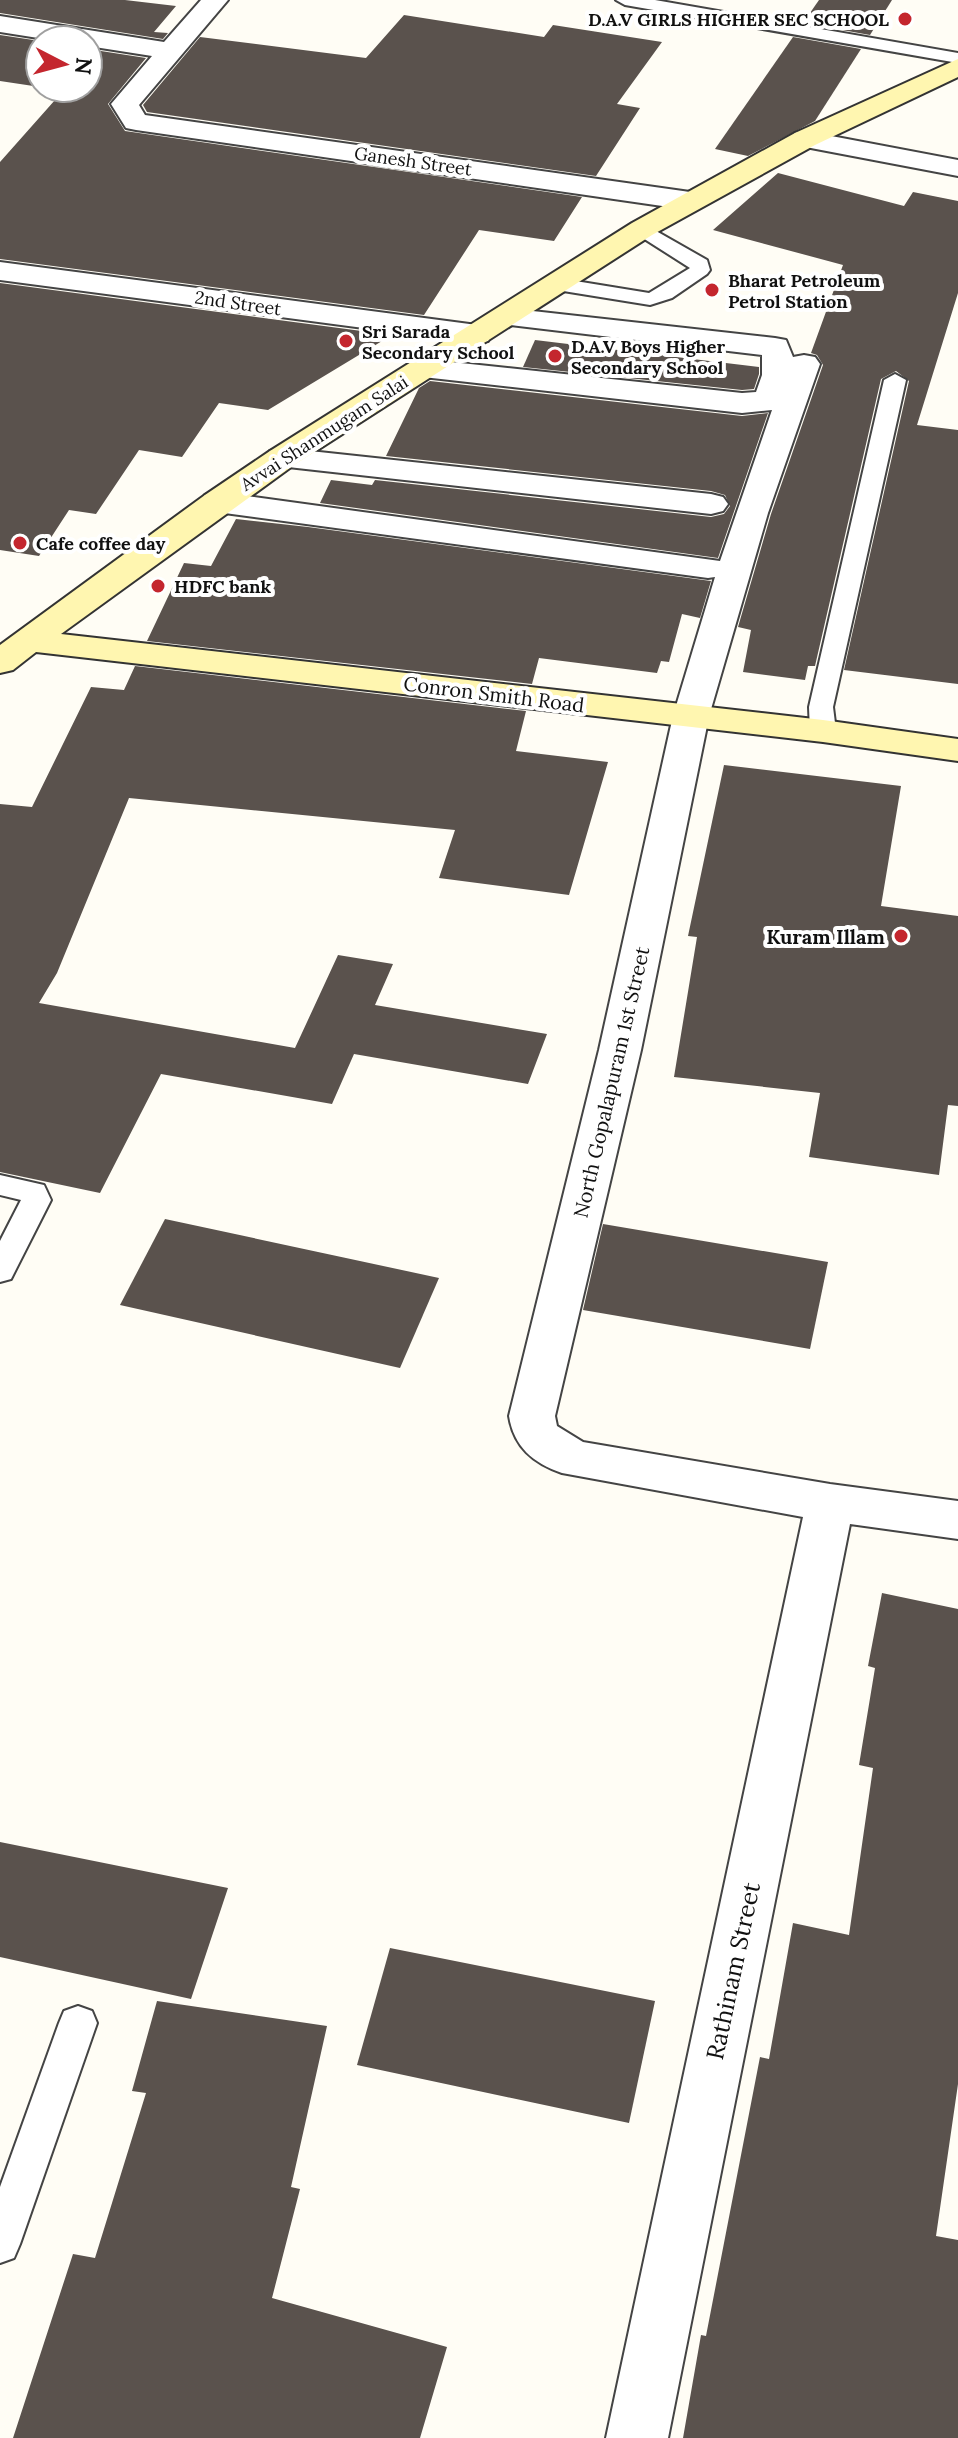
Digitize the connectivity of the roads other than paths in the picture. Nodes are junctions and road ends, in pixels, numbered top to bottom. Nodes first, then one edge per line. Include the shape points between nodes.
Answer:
1 (215, 0) edge
2 (625, 0) edge
3 (0, 24) edge
4 (169, 51) junction
5 (958, 58) edge
6 (958, 67) edge
7 (805, 139) junction
8 (958, 168) edge
9 (690, 201) junction
10 (642, 229) junction
11 (0, 271) edge
12 (557, 284) junction
13 (505, 317) junction
14 (477, 334) junction
15 (804, 364) dead end
16 (423, 368) junction
17 (895, 380) dead end
18 (282, 458) junction
19 (217, 502) junction
20 (711, 504) dead end
21 (708, 568) dead end
22 (14, 651) edge
23 (691, 716) junction
24 (823, 731) junction
25 (958, 750) edge
26 (0, 1185) edge
27 (0, 1271) edge
28 (830, 1503) junction
29 (958, 1520) edge
30 (78, 2023) dead end
31 (0, 2244) edge
32 (637, 2438) edge

1 - 4 street
2 - 5 lane
3 - 4 street
4 - 9 street, Ganesh Street via 125,104 136,122
6 - 7 street, Avvai Shanmugam Salai
7 - 8 street
7 - 9 street, Avvai Shanmugam Salai
9 - 10 street, Avvai Shanmugam Salai
10 - 12 street, Avvai Shanmugam Salai
10 - 12 lane via 690,256 700,270 650,299
11 - 14 street, 2nd Street
12 - 13 street, Avvai Shanmugam Salai
13 - 14 street, Avvai Shanmugam Salai
13 - 16 street via 775,347 778,382 768,401 742,403
14 - 16 street, Avvai Shanmugam Salai
15 - 23 street, North Gopalapuram 1st Street via 751,513
16 - 18 street, Avvai Shanmugam Salai
17 - 24 lane via 821,707
18 - 19 street, Avvai Shanmugam Salai
18 - 20 street
19 - 21 street
19 - 22 street, Avvai Shanmugam Salai
22 - 23 street, Conron Smith Road
23 - 24 street, Conron Smith Road
23 - 28 street, North Gopalapuram 1st Street via 620,1050 532,1416 533,1431 542,1443 579,1460
24 - 25 street, Conron Smith Road
26 - 27 lane via 33,1192 36,1200
28 - 29 street
28 - 32 street, Rathinam Street
30 - 31 lane

